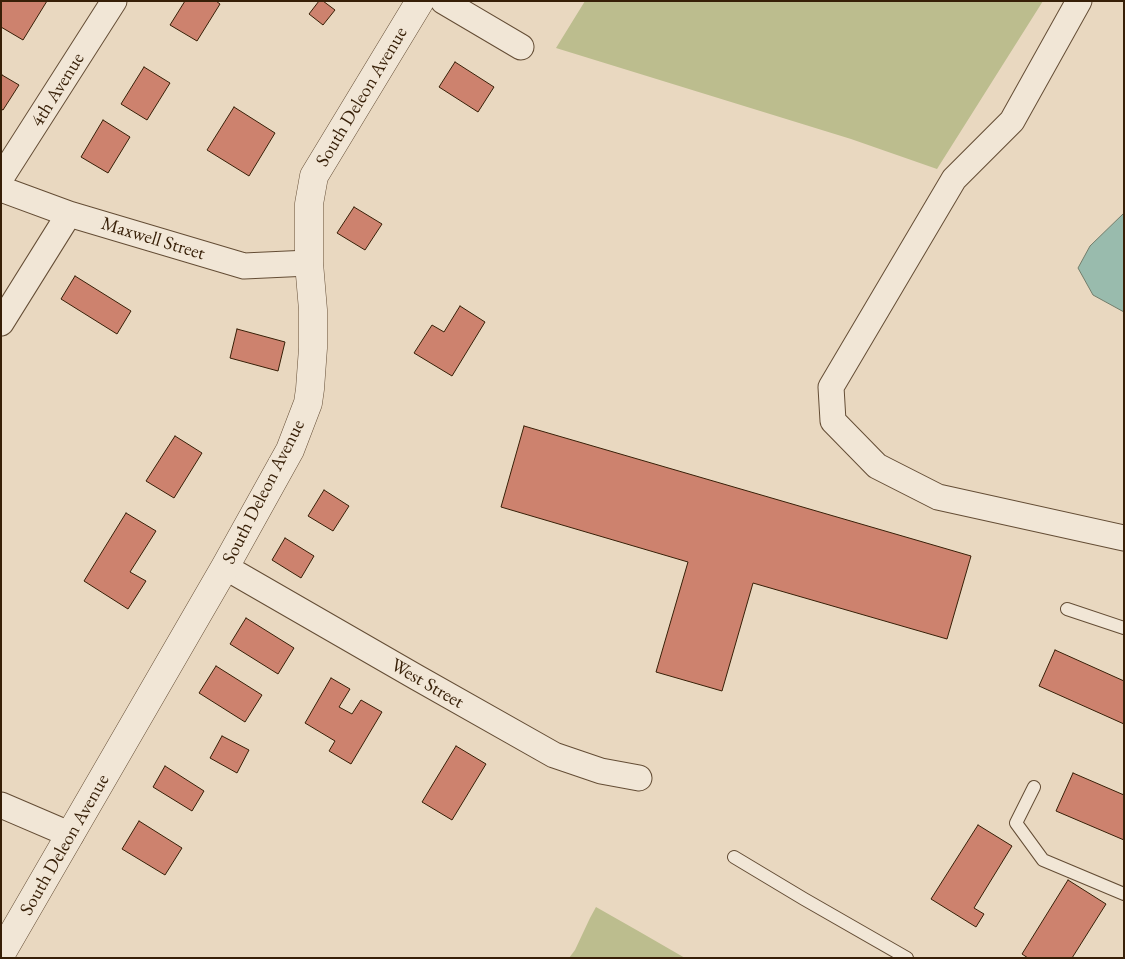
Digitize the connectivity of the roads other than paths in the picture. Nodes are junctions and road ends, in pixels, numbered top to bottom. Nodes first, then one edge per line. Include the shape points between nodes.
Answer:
1 (114, 1) edge
2 (420, 1) edge
3 (443, 1) edge
4 (1079, 1) edge
5 (521, 47) dead end
6 (1, 178) edge
7 (1, 189) edge
8 (68, 214) junction
9 (309, 263) junction
10 (1, 323) edge
11 (1124, 538) edge
12 (226, 567) junction
13 (1067, 609) dead end
14 (1124, 628) edge
15 (639, 778) dead end
16 (1034, 787) dead end
17 (1, 805) edge
18 (70, 835) junction
19 (734, 857) dead end
20 (1124, 894) edge
21 (1, 954) edge
22 (907, 958) edge

1 - 6 street, 4th Avenue
2 - 9 street, South Deleon Avenue via 314,176 309,204
3 - 5 street
4 - 11 street via 1012,121 954,178 831,387 833,421 877,466 938,497
7 - 8 street, Maxwell Street
8 - 9 street, Maxwell Street via 244,266
8 - 10 street
9 - 12 street, South Deleon Avenue via 313,348 308,403 290,450
12 - 15 street, West Street via 554,755 600,771
12 - 18 street, South Deleon Avenue
13 - 14 lane
16 - 20 lane via 1016,823 1044,860
17 - 18 street
18 - 21 street, South Deleon Avenue via 13,926
19 - 22 lane

